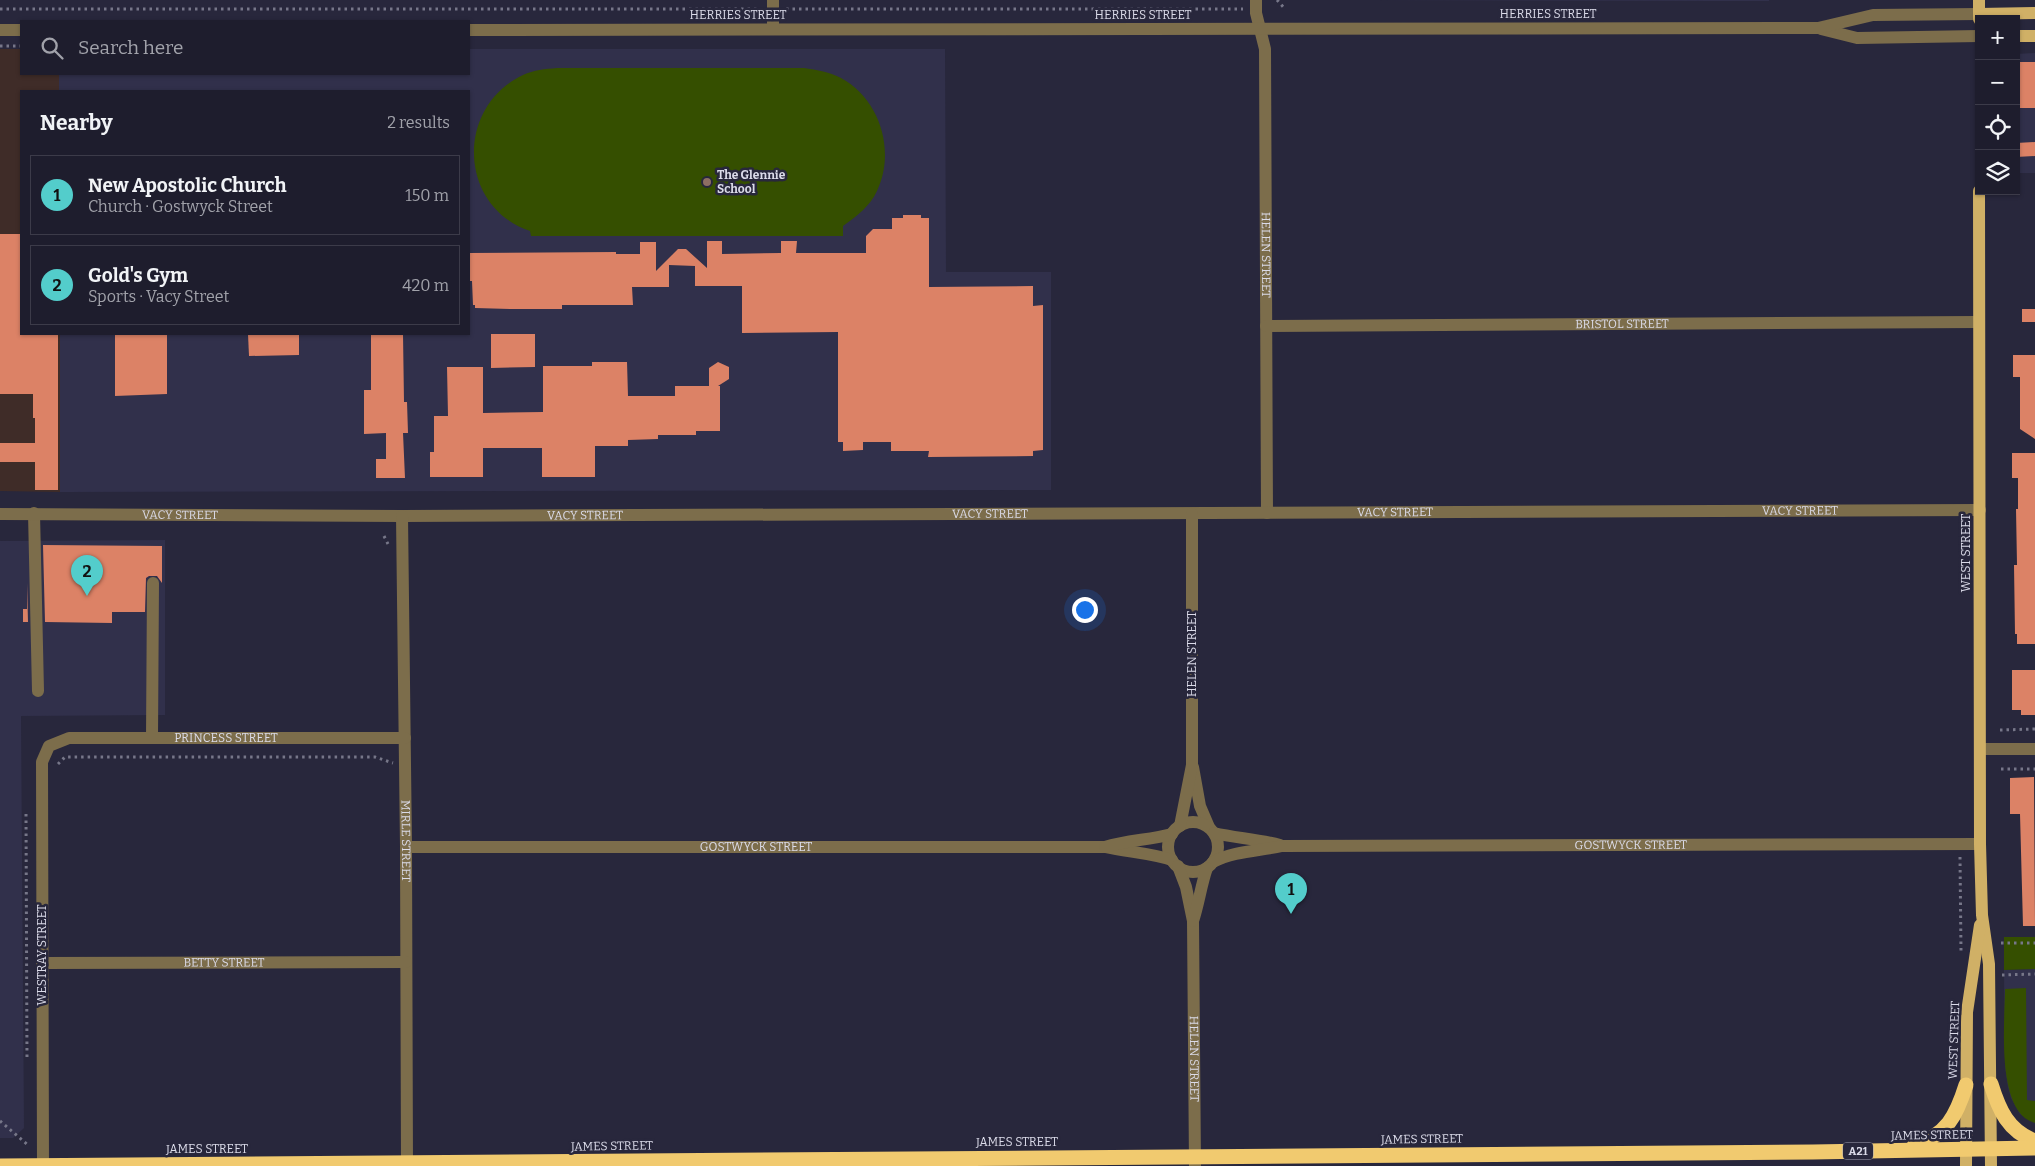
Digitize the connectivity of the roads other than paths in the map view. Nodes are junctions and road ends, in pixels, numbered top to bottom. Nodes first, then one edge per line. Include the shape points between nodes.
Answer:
1 (1979, 0) edge
2 (777, 4) edge
3 (1256, 4) edge
4 (2035, 13) edge
5 (1979, 15) edge
6 (1998, 15) edge
7 (1975, 16) edge
8 (1260, 28) junction
9 (1818, 28) junction
10 (773, 29) junction
11 (0, 30) edge
12 (20, 30) edge
13 (470, 30) edge
14 (1975, 36) edge
15 (2020, 36) edge
16 (2035, 36) edge
17 (1979, 195) edge
18 (1978, 322) junction
19 (1266, 326) junction
20 (1980, 510) junction
21 (1267, 512) junction
22 (34, 513) junction
23 (0, 514) edge
24 (1192, 514) junction
25 (402, 516) junction
26 (153, 583) dead end
27 (38, 691) dead end
28 (152, 737) junction
29 (405, 738) junction
30 (49, 746) joint
31 (1981, 749) junction
32 (2035, 749) edge
33 (1192, 765) junction
34 (1176, 830) junction
35 (1212, 830) junction
36 (1980, 844) junction
37 (1282, 846) junction
38 (406, 847) junction
39 (1105, 847) junction
40 (1175, 863) junction
41 (1210, 865) junction
42 (1982, 915) junction
43 (1193, 921) junction
44 (406, 962) junction
45 (42, 963) junction
46 (1991, 1084) junction
47 (1966, 1085) junction
48 (2035, 1141) edge
49 (1991, 1148) junction
50 (2035, 1148) edge
51 (1966, 1149) junction
52 (1903, 1150) junction
53 (1195, 1161) edge
54 (407, 1164) edge
55 (159, 1165) edge
56 (0, 1166) edge
57 (43, 1166) edge
58 (1966, 1166) edge
59 (1991, 1166) edge

1 - 5 main road
2 - 10 street
3 - 8 street, HELEN STREET
4 - 6 main road, HERRIES STREET
7 - 9 street, HERRIES STREET via 1873,15
8 - 9 street, HERRIES STREET
8 - 10 street, HERRIES STREET
8 - 19 street, HELEN STREET via 1265,49
9 - 14 street, HERRIES STREET via 1857,38
10 - 13 street, HERRIES STREET
11 - 12 street
15 - 16 main road
17 - 18 main road, WEST STREET
18 - 19 street, BRISTOL STREET
18 - 20 main road, WEST STREET
19 - 21 street, HELEN STREET
20 - 21 street, VACY STREET
20 - 31 main road, WEST STREET
21 - 24 street, VACY STREET
22 - 23 street, VACY STREET
22 - 25 street, VACY STREET
22 - 27 street
24 - 25 street, VACY STREET
24 - 33 street, HELEN STREET
25 - 29 street, MIRLE STREET
26 - 28 street
28 - 29 street, PRINCESS STREET
28 - 30 street, PRINCESS STREET via 70,738
29 - 38 street, MIRLE STREET
30 - 45 street, WESTRAY STREET via 42,762
31 - 32 street
31 - 36 main road, WEST STREET
33 - 34 street, HELEN STREET
33 - 35 street, HELEN STREET via 1200,806
34 - 35 street via 1195,822
34 - 39 street, GOSTWYCK STREET
34 - 40 street via 1168,845
35 - 37 street, GOSTWYCK STREET
35 - 41 street via 1218,848
36 - 37 street, GOSTWYCK STREET
36 - 42 main road, WEST STREET
37 - 41 street, GOSTWYCK STREET via 1232,854
38 - 39 street, GOSTWYCK STREET
38 - 44 street, MIRLE STREET
39 - 40 street, GOSTWYCK STREET via 1153,854
40 - 41 street via 1192,872
40 - 43 street, HELEN STREET via 1186,887
41 - 43 street, HELEN STREET via 1201,886
42 - 46 main road, WEST STREET via 1989,964
42 - 47 main road, WEST STREET via 1967,1012
43 - 53 street, HELEN STREET
44 - 45 street, BETTY STREET
44 - 54 street, MIRLE STREET
45 - 57 street, WESTRAY STREET
46 - 48 highway via 2005,1120 2012,1128
46 - 49 main road, WEST STREET
47 - 51 main road, WEST STREET
47 - 52 highway via 1959,1108 1946,1128 1929,1141
49 - 50 highway, JAMES STREET / A21
49 - 51 highway, JAMES STREET / A21
49 - 59 main road, WEST STREET
51 - 52 highway, JAMES STREET / A21
51 - 58 main road, WEST STREET
52 - 53 highway, JAMES STREET / A21
53 - 54 highway, JAMES STREET / A21
54 - 55 highway, JAMES STREET / A21
55 - 57 highway, JAMES STREET / A21
56 - 57 highway, JAMES STREET / A21

